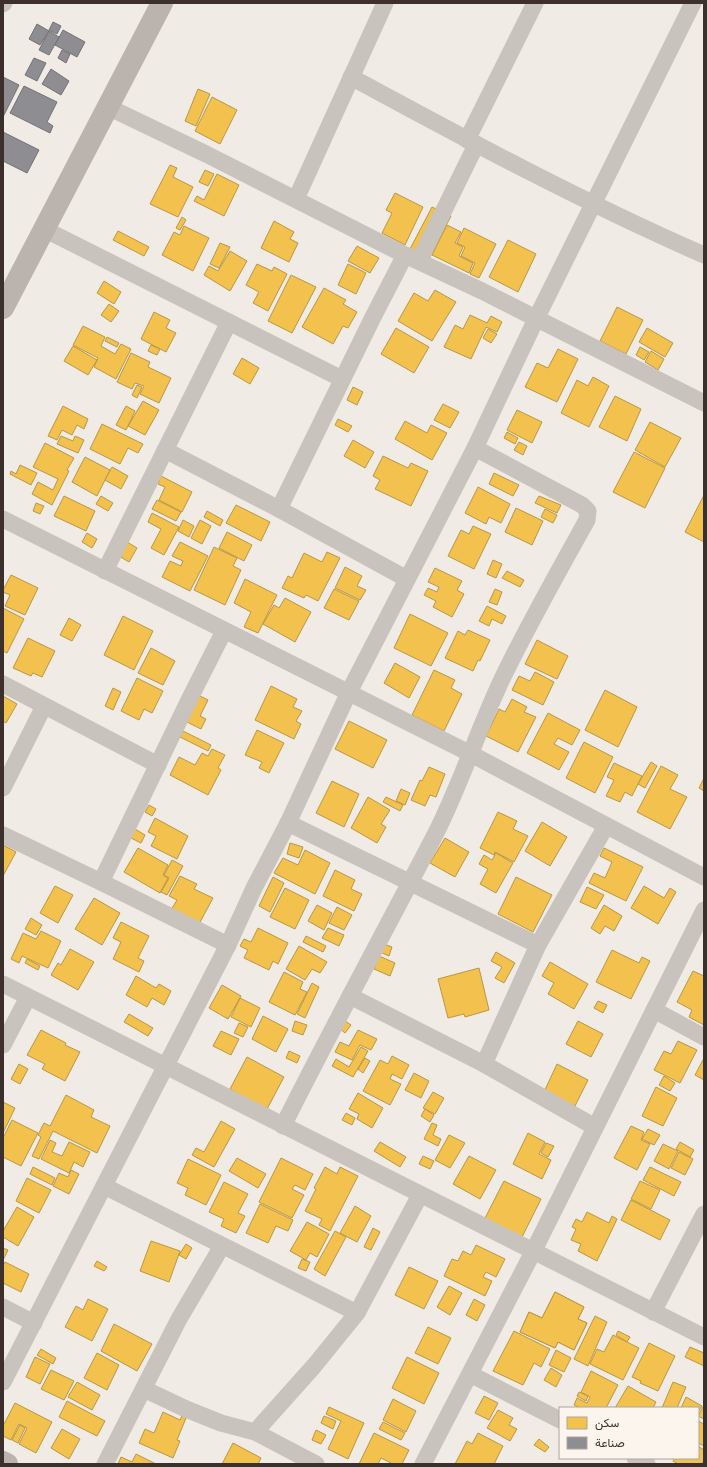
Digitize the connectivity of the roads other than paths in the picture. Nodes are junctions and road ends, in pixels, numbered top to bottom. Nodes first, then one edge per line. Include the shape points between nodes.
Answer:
1 (162, 3) edge
2 (385, 3) edge
3 (535, 3) edge
4 (693, 3) edge
5 (351, 77) junction
6 (108, 107) junction
7 (472, 142) junction
8 (296, 199) junction
9 (593, 203) junction
10 (44, 229) junction
11 (704, 255) edge
12 (412, 258) junction
13 (3, 308) edge
14 (536, 319) junction
15 (229, 322) junction
16 (342, 379) junction
17 (704, 403) edge
18 (475, 448) junction
19 (165, 450) junction
20 (279, 509) junction
21 (3, 519) edge
22 (104, 571) junction
23 (408, 579) junction
24 (224, 631) junction
25 (3, 684) edge
26 (349, 692) junction
27 (44, 706) junction
28 (471, 754) junction
29 (158, 765) junction
30 (3, 788) edge
31 (288, 823) junction
32 (606, 826) junction
33 (3, 835) edge
34 (704, 878) edge
35 (101, 882) junction
36 (409, 883) junction
37 (704, 910) edge
38 (228, 945) junction
39 (538, 945) junction
40 (3, 984) edge
41 (350, 996) junction
42 (28, 997) junction
43 (654, 1010) junction
44 (704, 1037) edge
45 (3, 1045) edge
46 (484, 1064) junction
47 (166, 1067) junction
48 (283, 1126) junction
49 (596, 1127) junction
50 (104, 1186) junction
51 (420, 1194) junction
52 (704, 1214) edge
53 (222, 1246) junction
54 (533, 1252) junction
55 (3, 1307) edge
56 (654, 1312) junction
57 (357, 1313) junction
58 (34, 1323) junction
59 (704, 1337) edge
60 (470, 1374) junction
61 (3, 1382) edge
62 (144, 1389) junction
63 (559, 1419) edge
64 (255, 1432) junction
65 (637, 1459) edge
66 (3, 1462) edge
67 (7, 1464) edge
68 (105, 1464) edge
69 (316, 1464) edge
70 (423, 1464) edge
71 (647, 1464) edge

1 - 6 street
2 - 5 street
3 - 7 street
4 - 9 street
5 - 7 street
5 - 8 street
6 - 8 street
6 - 10 street
7 - 9 street
7 - 12 street
8 - 12 street
9 - 11 street
9 - 14 street
10 - 13 street
10 - 15 street
12 - 14 street
12 - 16 street
14 - 17 street
14 - 18 street
15 - 16 street
15 - 19 street
16 - 20 street
18 - 23 street
18 - 28 street via 582,505 588,511 587,520 502,680
19 - 20 street
19 - 22 street
20 - 23 street
21 - 22 street
22 - 24 street
23 - 26 street
24 - 26 street
24 - 29 street
25 - 27 street
26 - 28 street
26 - 31 street
27 - 29 street
27 - 30 street
28 - 32 street
28 - 36 street via 436,832
29 - 35 street
31 - 36 street
31 - 38 street
32 - 34 street
32 - 39 street
33 - 35 street
35 - 38 street
36 - 39 street
36 - 41 street
37 - 43 street
38 - 47 street
39 - 46 street
40 - 42 street
41 - 46 street
41 - 48 street
42 - 45 street
42 - 47 street
43 - 44 street
43 - 49 street
46 - 49 street
47 - 48 street
47 - 50 street
48 - 51 street
49 - 54 street
50 - 53 street
50 - 58 street
51 - 54 street
51 - 57 street
52 - 56 street
53 - 57 street
53 - 62 street via 179,1319
54 - 56 street
54 - 60 street
55 - 58 street
56 - 59 street
57 - 64 street
58 - 61 street
60 - 63 street
60 - 70 street
62 - 64 street via 221,1423
62 - 68 street
64 - 69 street
65 - 71 street
66 - 67 street

